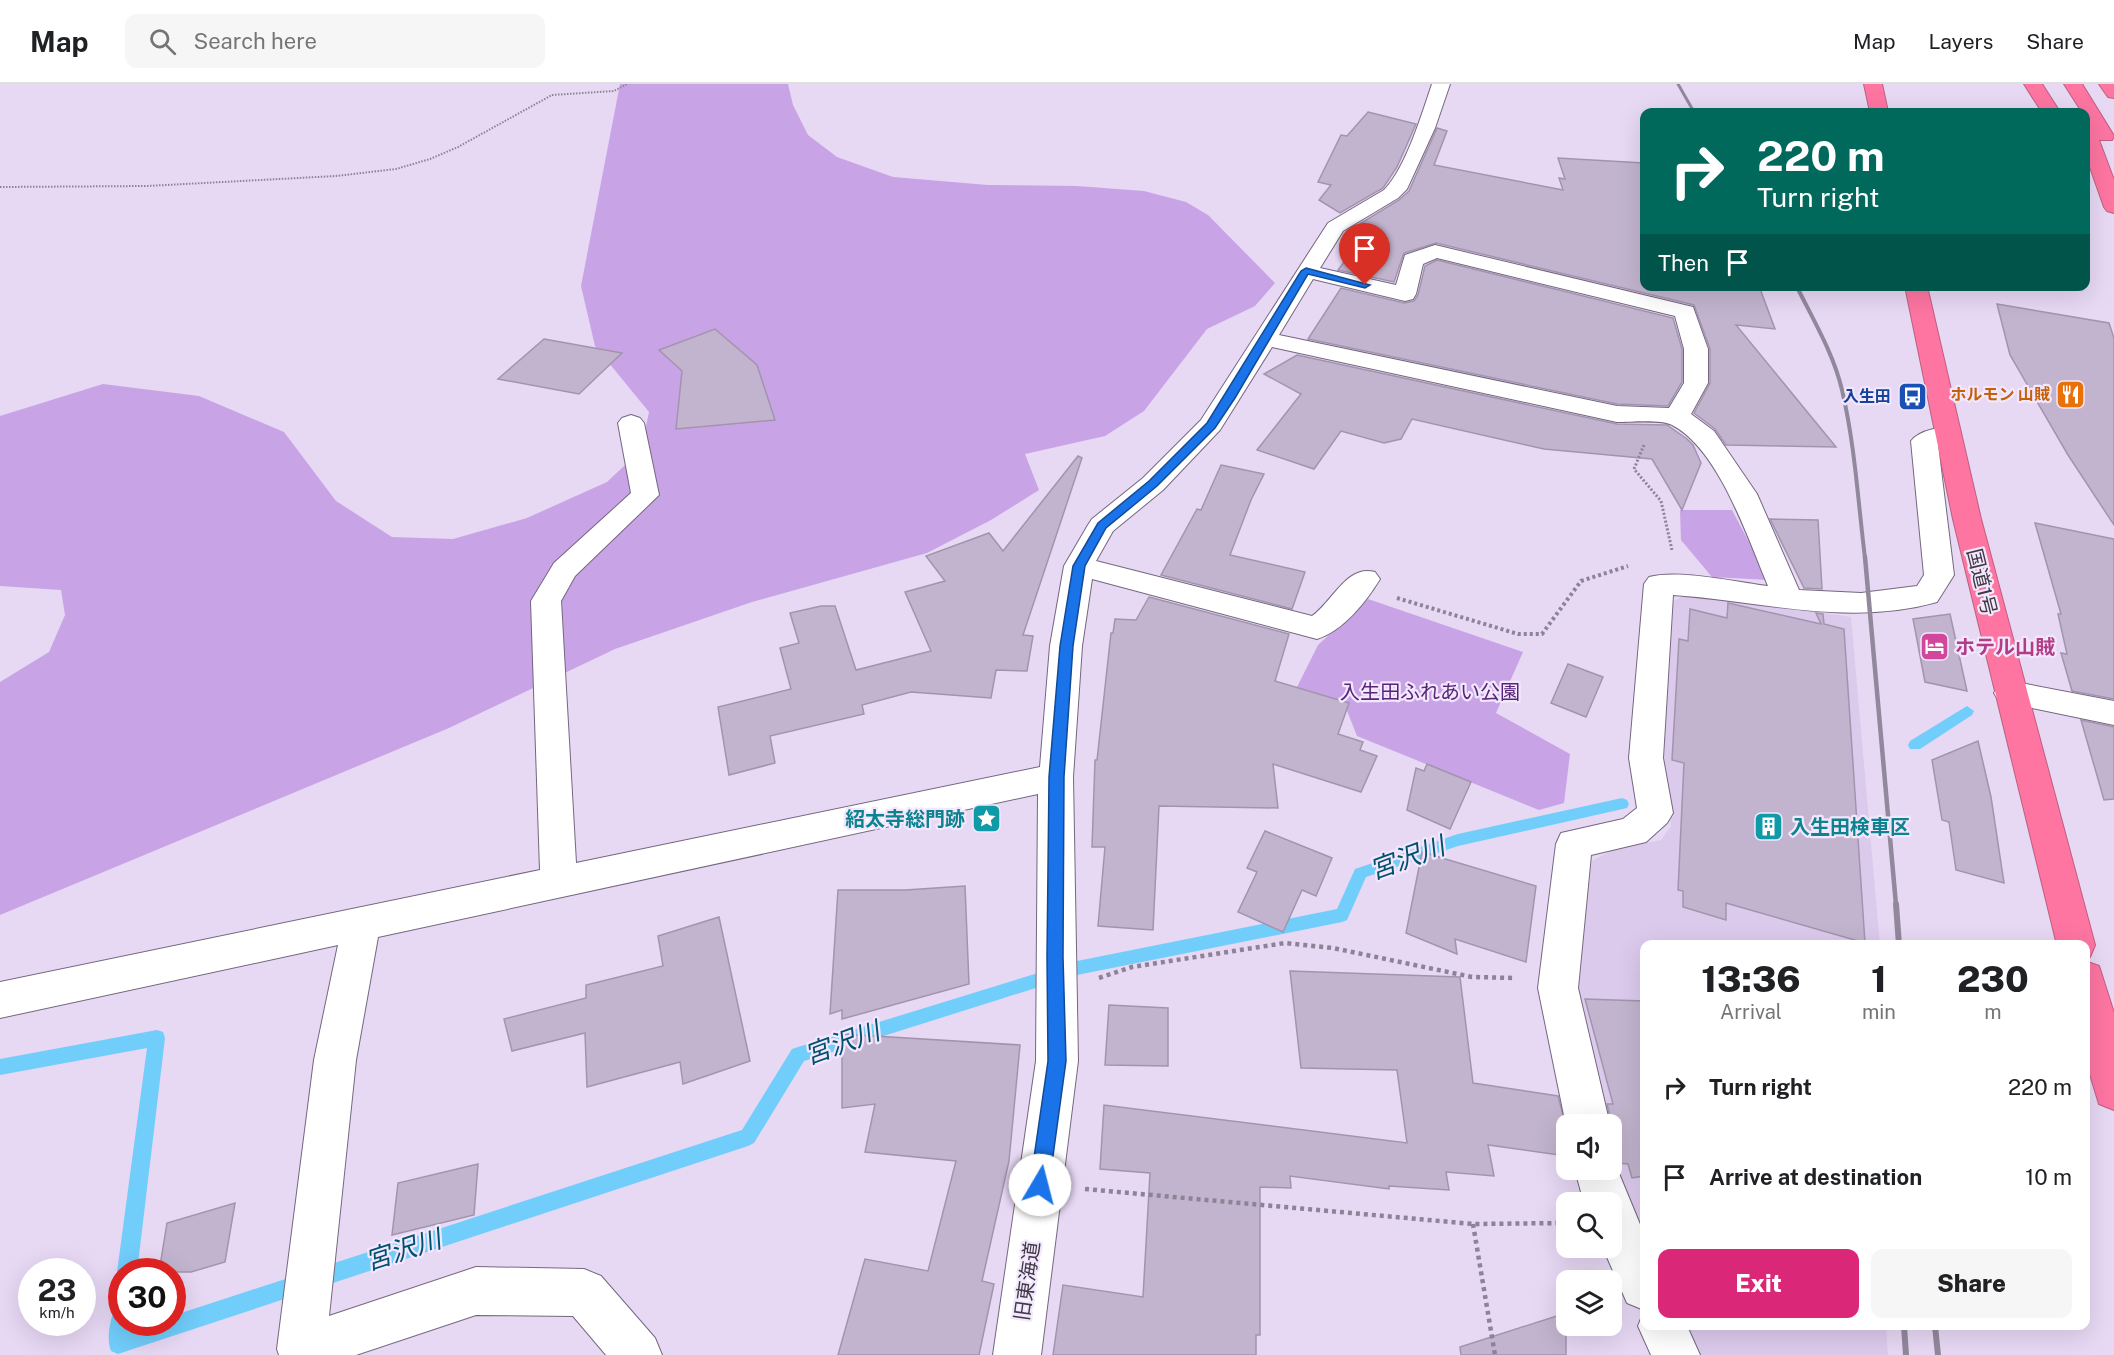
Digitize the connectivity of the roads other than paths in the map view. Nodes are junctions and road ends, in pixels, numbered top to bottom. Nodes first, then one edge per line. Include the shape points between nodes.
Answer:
1 (1441, 84) edge
2 (1873, 84) edge
3 (2033, 84) edge
4 (2108, 84) edge
5 (2114, 93) edge
6 (1878, 108) edge
7 (2048, 108) edge
8 (2090, 116) edge
9 (2090, 141) edge
10 (2114, 154) edge
11 (2090, 177) edge
12 (2114, 207) edge
13 (2114, 217) edge
14 (1306, 271) junction
15 (1917, 291) edge
16 (1266, 339) junction
17 (1677, 416) junction
18 (631, 423) dead end
19 (1947, 434) junction
20 (1079, 566) junction
21 (1362, 582) road end
22 (1788, 599) junction
23 (2010, 693) junction
24 (2114, 713) edge
25 (1056, 777) junction
26 (559, 882) junction
27 (362, 922) junction
28 (2075, 940) edge
29 (2090, 998) edge
30 (0, 1000) edge
31 (2114, 1090) edge
32 (1586, 1114) edge
33 (1622, 1237) edge
34 (1640, 1277) edge
35 (1664, 1330) edge
36 (638, 1355) edge
37 (1017, 1355) edge
38 (1676, 1355) edge

1 - 14 street, 旧東海道 via 1400,185 1335,227
2 - 6 highway
3 - 7 highway
4 - 5 highway
8 - 10 highway
9 - 12 highway
11 - 13 highway
14 - 16 street, 旧東海道
14 - 17 street via 1405,294 1413,260 1435,251 1685,312 1695,349 1696,383
15 - 19 highway, 国道1号
16 - 17 street via 1605,411
16 - 20 street, 旧東海道 via 1211,425 1153,484 1102,525
17 - 22 street via 1705,437 1743,494
18 - 26 street via 645,495 564,570 546,600
19 - 22 street via 1924,441 1939,575 1926,595 1870,603
19 - 23 highway, 国道1号
20 - 21 street via 1317,628 1331,618
20 - 25 street, 旧東海道 via 1066,646
22 - 32 street via 1659,584 1646,758 1655,813 1633,832 1574,844 1558,988
23 - 24 street
23 - 28 highway, 国道1号
25 - 26 street
25 - 37 street, 旧東海道 via 1057,1061
26 - 27 street
27 - 30 street
27 - 36 street via 335,1060 301,1348 476,1291 584,1293
29 - 31 highway
33 - 34 street
35 - 38 street

